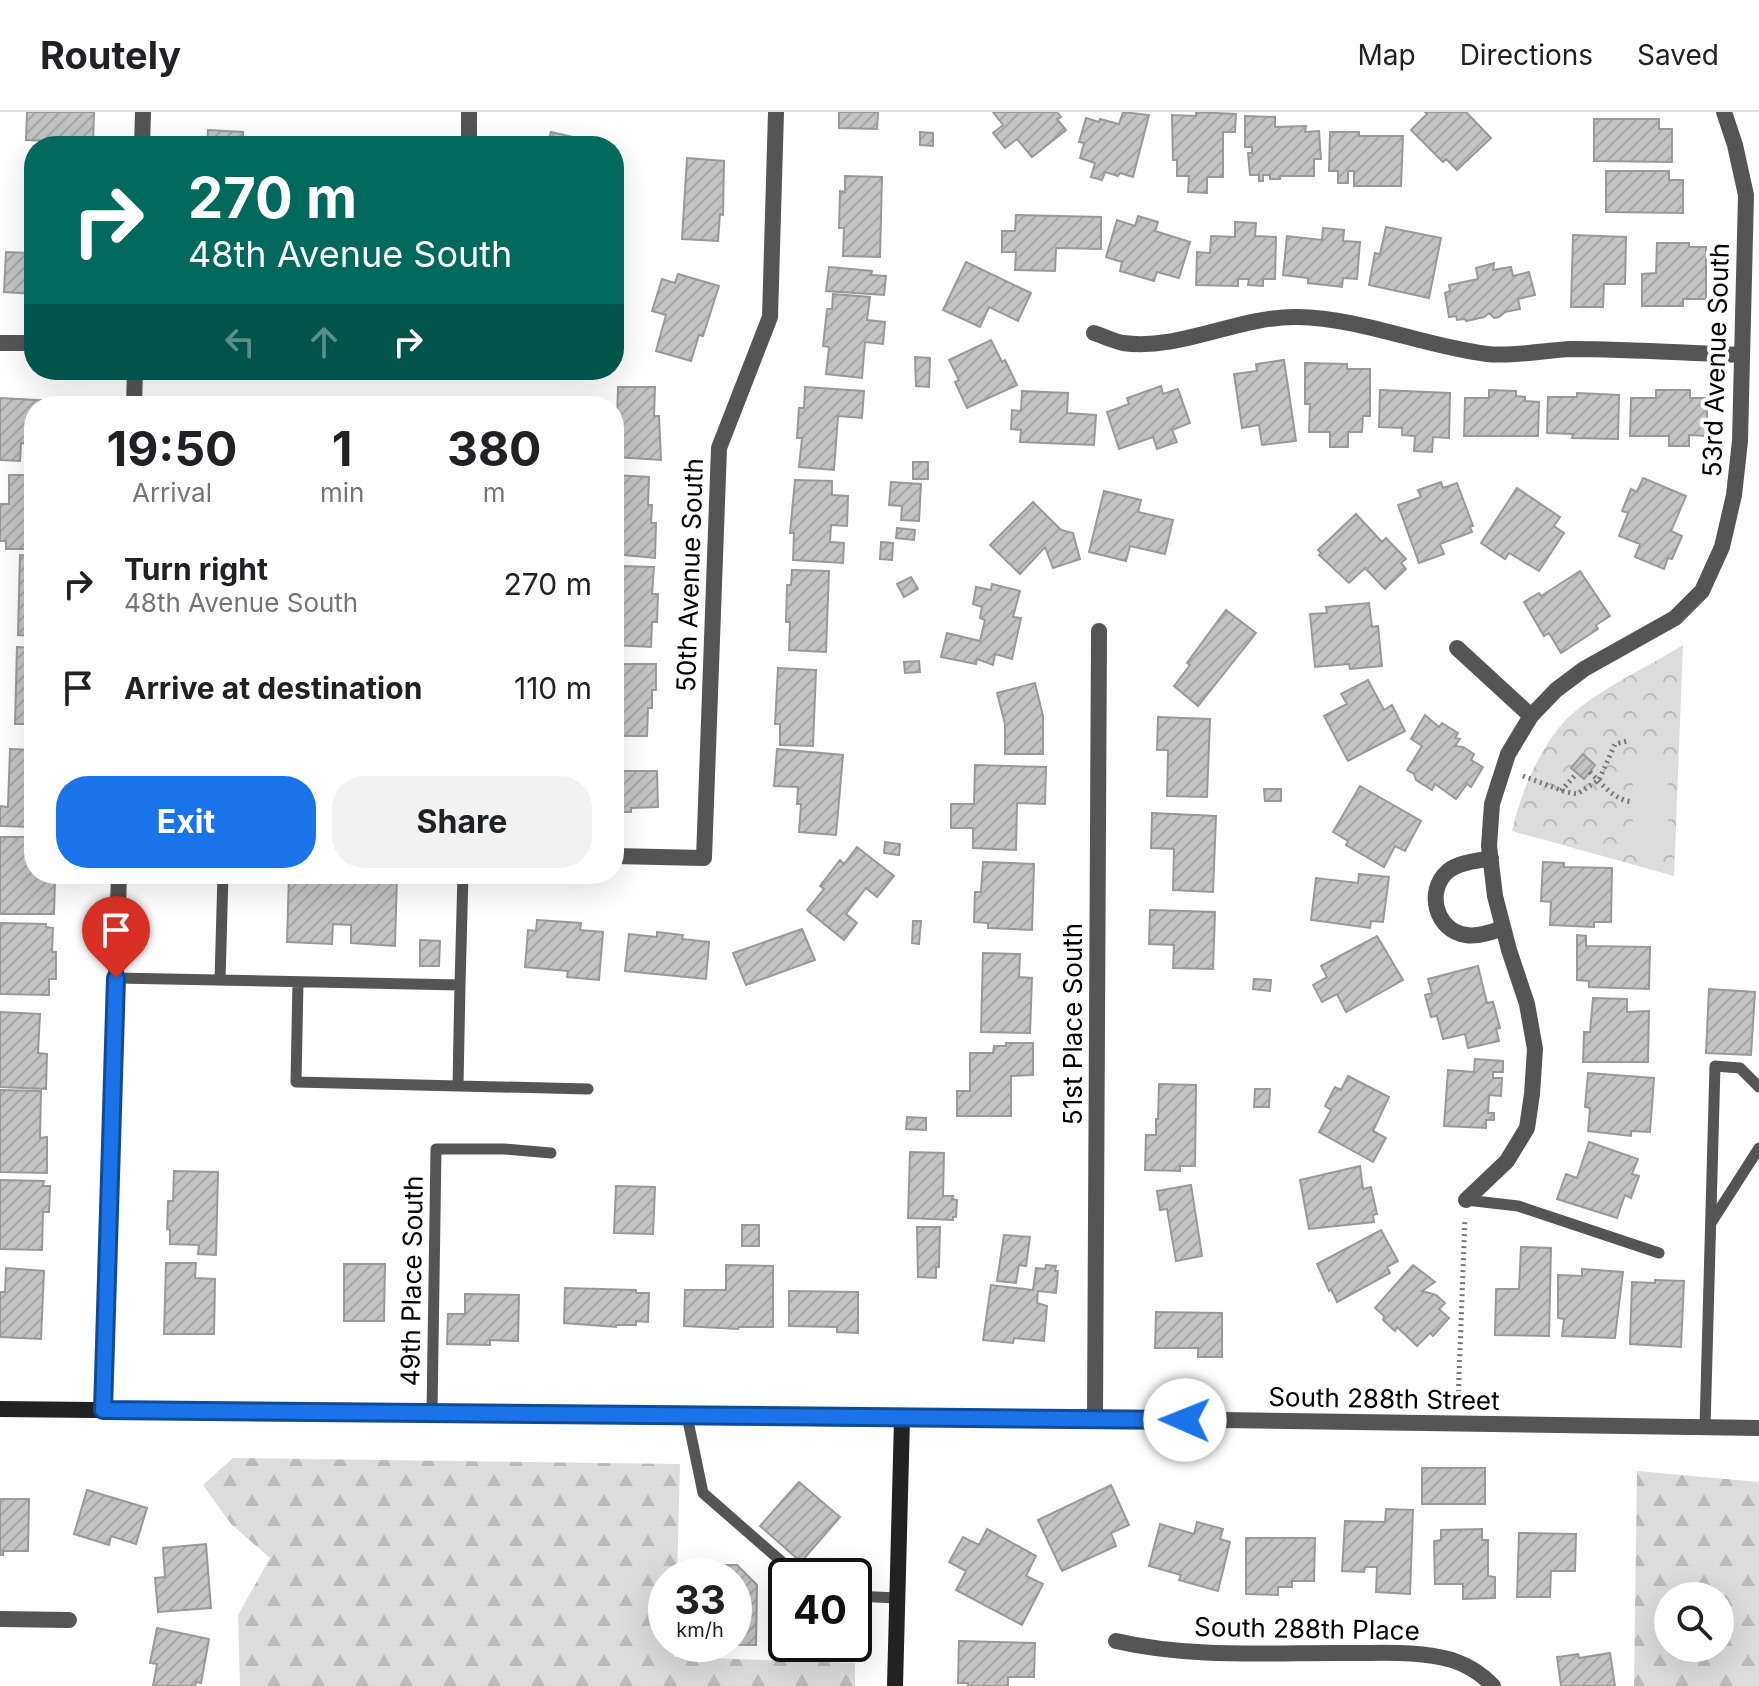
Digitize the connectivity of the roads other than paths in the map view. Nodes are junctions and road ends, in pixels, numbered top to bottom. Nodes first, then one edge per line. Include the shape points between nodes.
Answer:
1 (143, 112) edge
2 (469, 112) edge
3 (776, 112) edge
4 (1724, 112) edge
5 (142, 136) edge
6 (469, 136) edge
7 (1094, 333) dead end
8 (0, 343) edge
9 (24, 343) edge
10 (1742, 355) junction
11 (1099, 631) dead end
12 (1457, 648) dead end
13 (1531, 716) junction
14 (624, 856) edge
15 (1491, 858) junction
16 (119, 884) edge
17 (223, 884) edge
18 (463, 884) edge
19 (1503, 928) junction
20 (116, 978) junction
21 (220, 980) junction
22 (298, 982) junction
23 (460, 985) junction
24 (458, 1085) junction
25 (1759, 1087) edge
26 (588, 1089) dead end
27 (1759, 1148) edge
28 (551, 1153) dead end
29 (1466, 1200) joint
30 (1711, 1223) junction
31 (1659, 1253) dead end
32 (0, 1409) edge
33 (103, 1410) junction
34 (432, 1413) junction
35 (687, 1416) junction
36 (1095, 1418) junction
37 (902, 1419) junction
38 (1705, 1428) junction
39 (1759, 1428) edge
40 (777, 1558) edge
41 (872, 1597) edge
42 (897, 1598) junction
43 (0, 1619) edge
44 (69, 1620) dead end
45 (1116, 1641) dead end
46 (1491, 1684) edge
47 (895, 1686) edge

1 - 5 street
2 - 6 street
3 - 14 street, 50th Avenue South via 770,317 719,448 704,858
4 - 10 street, 53rd Avenue South via 1746,195
7 - 10 street via 1122,343 1145,343 1247,321 1294,317 1335,319 1448,349 1492,354 1569,349
8 - 9 street
10 - 13 street, 53rd Avenue South via 1734,495 1722,547 1702,591 1675,618 1574,676
11 - 36 street, 51st Place South
12 - 13 street
13 - 15 street, 53rd Avenue South via 1508,754 1492,804
15 - 19 street, 53rd Avenue South
15 - 19 street via 1449,870 1439,881 1436,909 1442,922 1467,936
16 - 20 street
17 - 21 lane
18 - 23 lane
19 - 29 street, 53rd Avenue South via 1535,1049 1532,1094 1527,1128 1507,1161
20 - 21 lane
20 - 33 street
21 - 22 lane
22 - 23 lane
22 - 24 lane via 296,1082
23 - 24 lane
24 - 26 lane
25 - 30 lane via 1740,1068 1715,1066
27 - 30 lane
28 - 34 lane, 49th Place South via 436,1149
29 - 31 lane via 1518,1206
30 - 38 lane
32 - 33 main road, South 288th Street
33 - 34 main road, South 288th Street
34 - 35 main road, South 288th Street
35 - 37 main road, South 288th Street
35 - 40 lane via 703,1493
36 - 37 street, South 288th Street
36 - 38 street, South 288th Street
37 - 42 main road
38 - 39 street, South 288th Street
41 - 42 lane
42 - 47 main road
43 - 44 street
45 - 46 street, South 288th Place via 1179,1651 1419,1654 1452,1660

